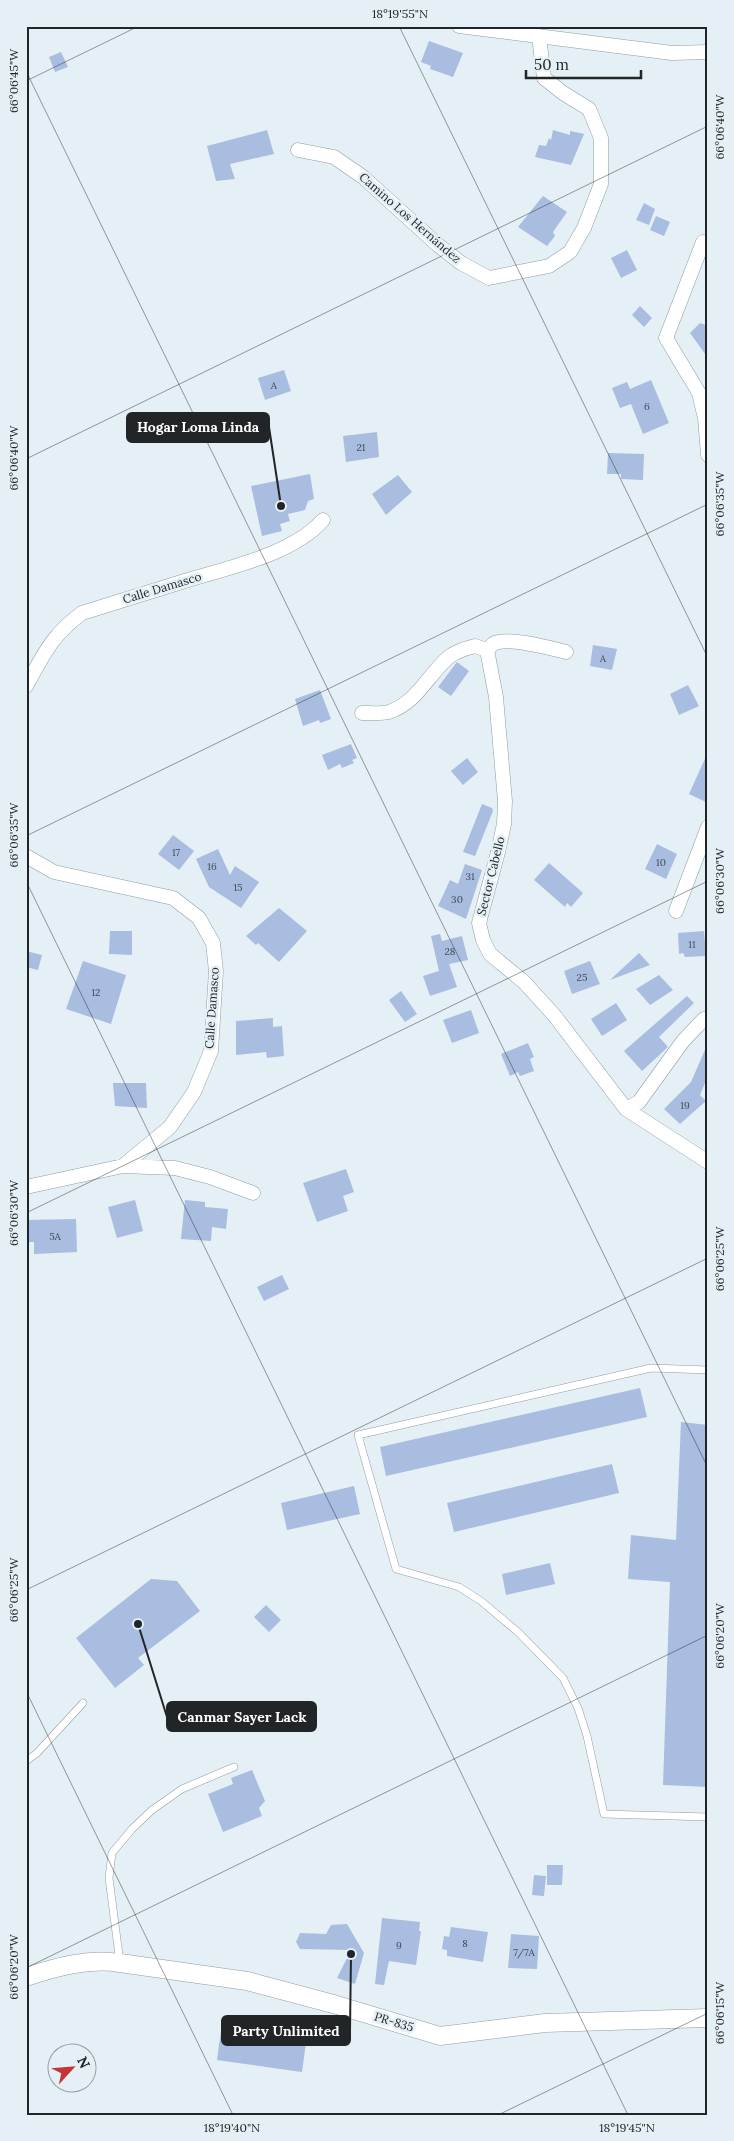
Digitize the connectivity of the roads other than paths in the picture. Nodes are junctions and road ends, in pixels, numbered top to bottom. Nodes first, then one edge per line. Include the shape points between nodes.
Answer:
1 (459, 26) edge
2 (539, 36) junction
3 (708, 52) edge
4 (298, 150) dead end
5 (703, 242) dead end
6 (707, 418) edge
7 (708, 455) edge
8 (323, 520) dead end
9 (487, 650) junction
10 (566, 652) dead end
11 (26, 686) edge
12 (362, 712) dead end
13 (708, 827) edge
14 (26, 856) edge
15 (676, 911) dead end
16 (704, 1019) dead end
17 (626, 1109) junction
18 (708, 1162) edge
19 (123, 1166) junction
20 (26, 1187) edge
21 (253, 1194) dead end
22 (708, 1370) edge
23 (83, 1703) dead end
24 (26, 1761) edge
25 (234, 1767) dead end
26 (708, 1817) edge
27 (120, 1963) junction
28 (26, 1977) edge
29 (708, 2018) edge

1 - 2 street
2 - 3 street via 672,53
2 - 4 street, Camino Los Hernández via 544,78 589,108 601,138 602,184 570,252 549,266 490,278 461,263 362,176 334,157
5 - 6 street via 666,338 699,393
6 - 7 street
8 - 11 street, Calle Damasco via 312,532 243,563 82,612 64,626 48,646
9 - 10 street via 494,644 506,642 534,644
9 - 12 street via 475,646 450,656 425,687 394,710 387,713
9 - 17 street, Sector Cabello via 496,697 505,800 504,824 479,923 483,940 490,954 524,982 554,1015
13 - 15 street
14 - 19 street, Calle Damasco via 54,872 173,898 199,918 213,943 216,971 211,1051 194,1092 170,1127
16 - 17 street via 683,1041 639,1102
17 - 18 street, Sector Cabello
19 - 20 street, Calle Damasco
19 - 21 street, Calle Damasco via 175,1168 210,1176
22 - 26 lane via 651,1368 358,1435 396,1569 459,1587 519,1633 563,1678 587,1736 604,1814
23 - 24 lane
25 - 27 lane via 182,1789 152,1810 112,1853 109,1878
27 - 28 street, PR-835 / PR-835 via 108,1961 59,1966
27 - 29 street, PR-835 / PR-835 via 247,1981 440,2036 545,2023

